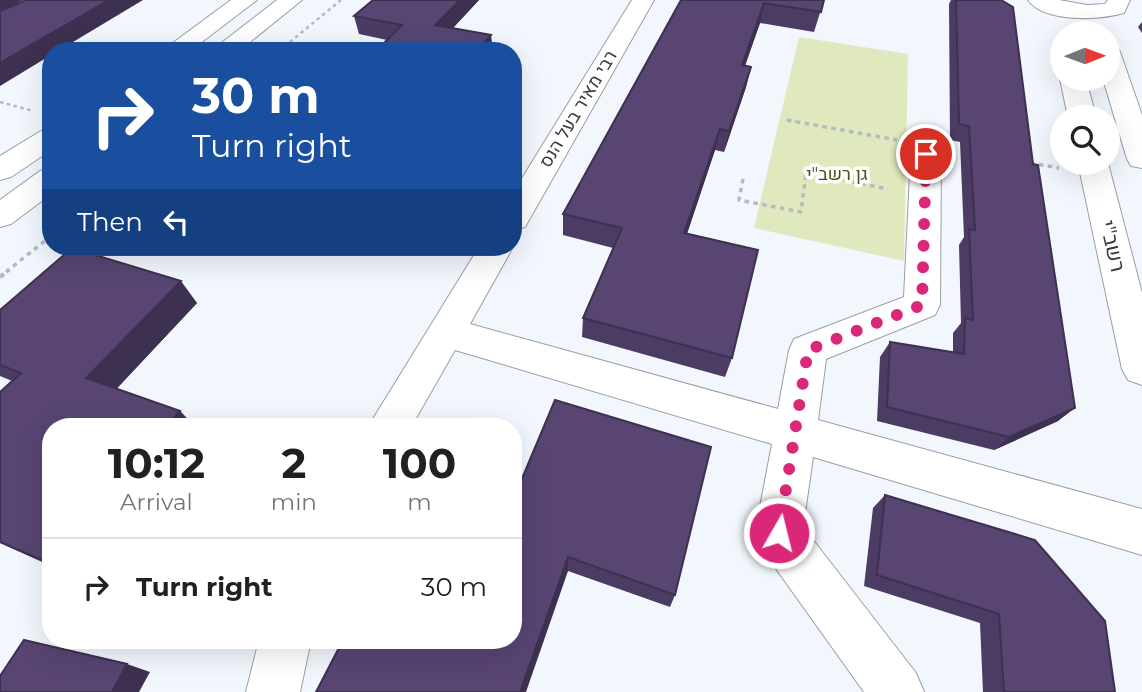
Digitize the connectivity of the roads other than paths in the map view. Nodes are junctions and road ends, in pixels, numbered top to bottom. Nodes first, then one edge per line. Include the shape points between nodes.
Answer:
1 (246, 0) edge
2 (291, 0) edge
3 (643, 0) edge
4 (1119, 0) edge
5 (1048, 4) edge
6 (1057, 21) edge
7 (1094, 21) edge
8 (1101, 21) edge
9 (187, 42) edge
10 (235, 42) edge
11 (1120, 90) edge
12 (42, 126) edge
13 (926, 154) dead end
14 (1142, 159) edge
15 (0, 170) edge
16 (1096, 175) edge
17 (42, 185) edge
18 (522, 204) edge
19 (0, 216) edge
20 (491, 256) edge
21 (445, 332) junction
22 (1142, 369) edge
23 (393, 418) edge
24 (794, 432) junction
25 (1142, 532) edge
26 (283, 649) edge
27 (273, 692) edge
28 (897, 692) edge

1 - 9 street
2 - 10 street
3 - 18 street, רבי מאיר בעל הנס
4 - 8 street
5 - 6 street
5 - 7 street
11 - 14 street
12 - 15 street
13 - 24 street via 922,305 808,350
16 - 22 street, רשב"י
17 - 19 street
20 - 21 street
21 - 23 street
21 - 24 street
24 - 25 street
24 - 28 street via 779,533
26 - 27 street

